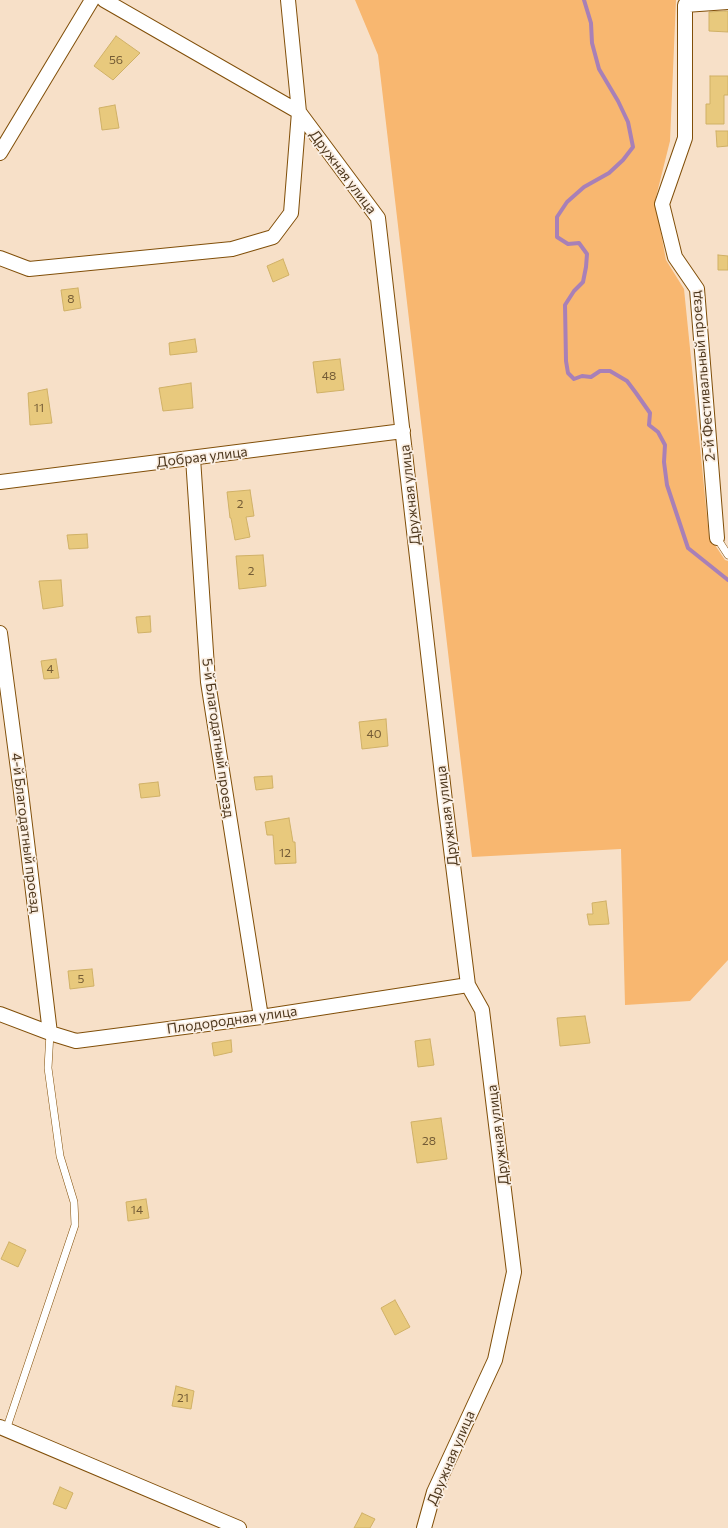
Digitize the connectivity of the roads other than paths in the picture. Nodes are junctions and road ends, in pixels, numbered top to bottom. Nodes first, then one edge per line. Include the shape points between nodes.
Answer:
1 (92, 0) edge
2 (104, 0) edge
3 (288, 0) edge
4 (728, 2) edge
5 (299, 112) junction
6 (0, 153) edge
7 (0, 258) edge
8 (403, 431) junction
9 (193, 458) junction
10 (0, 482) edge
11 (717, 538) joint
12 (728, 555) edge
13 (0, 633) edge
14 (468, 985) junction
15 (0, 1014) edge
16 (261, 1017) junction
17 (50, 1033) junction
18 (3, 1429) edge
19 (239, 1528) edge
20 (424, 1528) edge

1 - 6 street
2 - 5 street
3 - 5 street
4 - 11 street, 2-й Фестивальный проезд via 685,5 685,138 662,204 675,258 697,288
5 - 7 street via 291,213 273,237 232,249 29,269
5 - 8 street, Дружная улица via 378,218
8 - 9 street, Добрая улица
8 - 14 street, Дружная улица
9 - 10 street, Добрая улица
9 - 16 street, 5-й Благодатный проезд via 208,682
11 - 12 lane
13 - 17 street, 4-й Благодатный проезд
14 - 16 street, Плодородная улица
14 - 20 street, Дружная улица via 482,1010 514,1272 495,1360 434,1492
15 - 17 street, Плодородная улица
16 - 17 street, Плодородная улица via 76,1041
17 - 18 lane via 48,1068 60,1156 74,1202 75,1225
18 - 19 street

